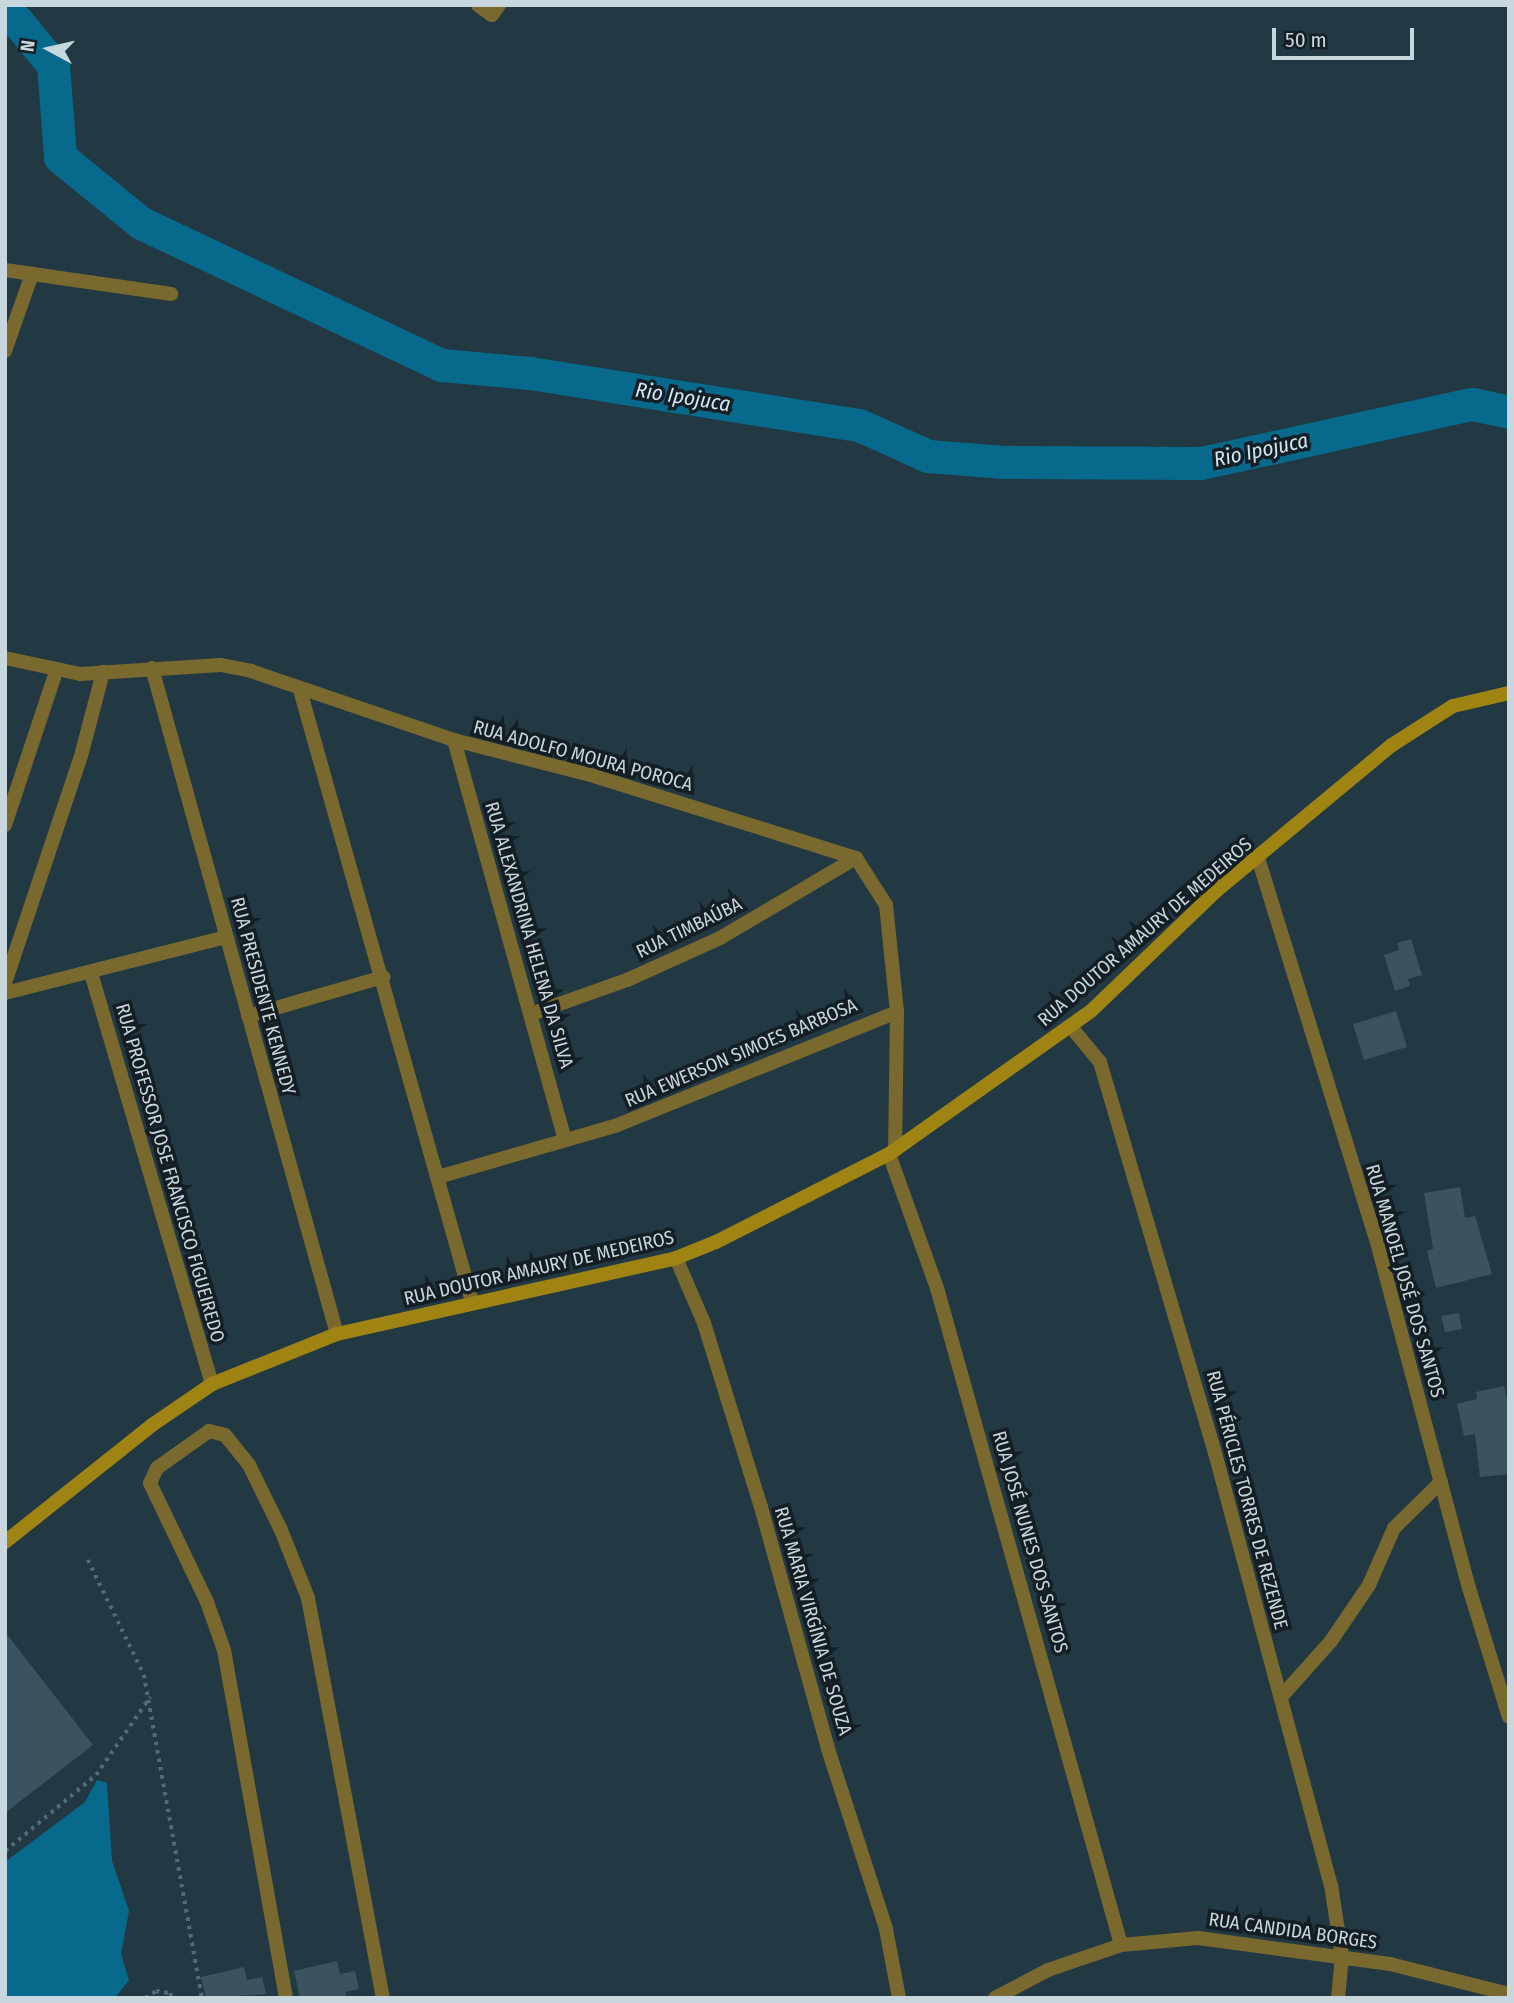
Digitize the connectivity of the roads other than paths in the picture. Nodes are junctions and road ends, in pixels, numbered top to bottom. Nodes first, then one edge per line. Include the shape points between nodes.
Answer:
1 (478, 5) edge
2 (499, 5) edge
3 (5, 270) edge
4 (32, 274) junction
5 (171, 294) dead end
6 (5, 351) edge
7 (5, 658) edge
8 (152, 668) junction
9 (56, 672) junction
10 (103, 672) junction
11 (300, 690) junction
12 (1509, 693) edge
13 (454, 740) junction
14 (5, 825) edge
15 (856, 858) junction
16 (1258, 858) junction
17 (226, 937) junction
18 (91, 973) junction
19 (383, 977) junction
20 (5, 983) edge
21 (5, 993) edge
22 (897, 1012) junction
23 (531, 1014) junction
24 (248, 1016) junction
25 (1071, 1027) junction
26 (565, 1140) junction
27 (892, 1152) junction
28 (438, 1177) junction
29 (676, 1258) junction
30 (472, 1301) junction
31 (337, 1334) junction
32 (212, 1384) junction
33 (1441, 1482) junction
34 (5, 1542) edge
35 (1281, 1697) junction
36 (1509, 1717) edge
37 (1121, 1945) junction
38 (1342, 1956) junction
39 (1509, 1994) edge
40 (286, 1998) edge
41 (383, 1998) edge
42 (899, 1998) edge
43 (995, 1998) edge
44 (1338, 1998) edge

1 - 2 street via 492,15
3 - 4 street
4 - 5 street
4 - 6 street
7 - 9 street, RUA ADOLFO MOURA POROCA
8 - 10 street, RUA ADOLFO MOURA POROCA
8 - 11 street, RUA ADOLFO MOURA POROCA via 221,665
8 - 17 street, RUA PRESIDENTE KENNEDY
9 - 10 street, RUA ADOLFO MOURA POROCA
9 - 14 street
10 - 20 street via 81,755
11 - 13 street, RUA ADOLFO MOURA POROCA
11 - 19 street
12 - 16 street, RUA DOUTOR AMAURY DE MEDEIROS via 1453,706 1429,718
13 - 15 street, RUA ADOLFO MOURA POROCA via 594,776
13 - 23 street, RUA ALEXANDRINA HELENA DA SILVA
15 - 22 street via 886,905
15 - 23 street, RUA TIMBAÚBA via 720,938 627,980
16 - 25 street, RUA DOUTOR AMAURY DE MEDEIROS
16 - 33 street, RUA MANOEL JOSÉ DOS SANTOS via 1375,1235
17 - 18 street
17 - 24 street, RUA PRESIDENTE KENNEDY
18 - 21 street
18 - 32 street, RUA PROFESSOR JOSE FRANCISCO FIGUEIREDO
19 - 24 street
19 - 28 street
22 - 26 street, RUA EWERSON SIMOES BARBOSA via 832,1035 718,1087
22 - 27 street
23 - 26 street, RUA ALEXANDRINA HELENA DA SILVA
24 - 31 street, RUA PRESIDENTE KENNEDY
25 - 27 street, RUA DOUTOR AMAURY DE MEDEIROS
25 - 35 street, RUA PÉRICLES TORRES DE REZENDE via 1100,1062
26 - 28 street, RUA EWERSON SIMOES BARBOSA
27 - 29 street, RUA DOUTOR AMAURY DE MEDEIROS
27 - 37 street, RUA JOSÉ NUNES DOS SANTOS via 941,1301
28 - 30 street
29 - 30 street, RUA DOUTOR AMAURY DE MEDEIROS
29 - 42 street, RUA MARIA VIRGÍNIA DE SOUZA via 704,1323 757,1494 828,1749 886,1929
30 - 31 street, RUA DOUTOR AMAURY DE MEDEIROS
31 - 32 street, RUA DOUTOR AMAURY DE MEDEIROS
32 - 34 street, RUA DOUTOR AMAURY DE MEDEIROS via 152,1425
33 - 35 street via 1394,1528 1369,1585 1331,1641
33 - 36 street, RUA MANOEL JOSÉ DOS SANTOS
35 - 38 street, RUA PÉRICLES TORRES DE REZENDE via 1331,1885
37 - 38 street, RUA CANDIDA BORGES via 1198,1938
37 - 43 street, RUA CANDIDA BORGES via 1048,1970
38 - 39 street, RUA CANDIDA BORGES via 1468,1980
38 - 44 street, RUA PÉRICLES TORRES DE REZENDE
40 - 41 street via 224,1650 207,1602 150,1483 157,1468 209,1431 225,1435 249,1465 308,1598

